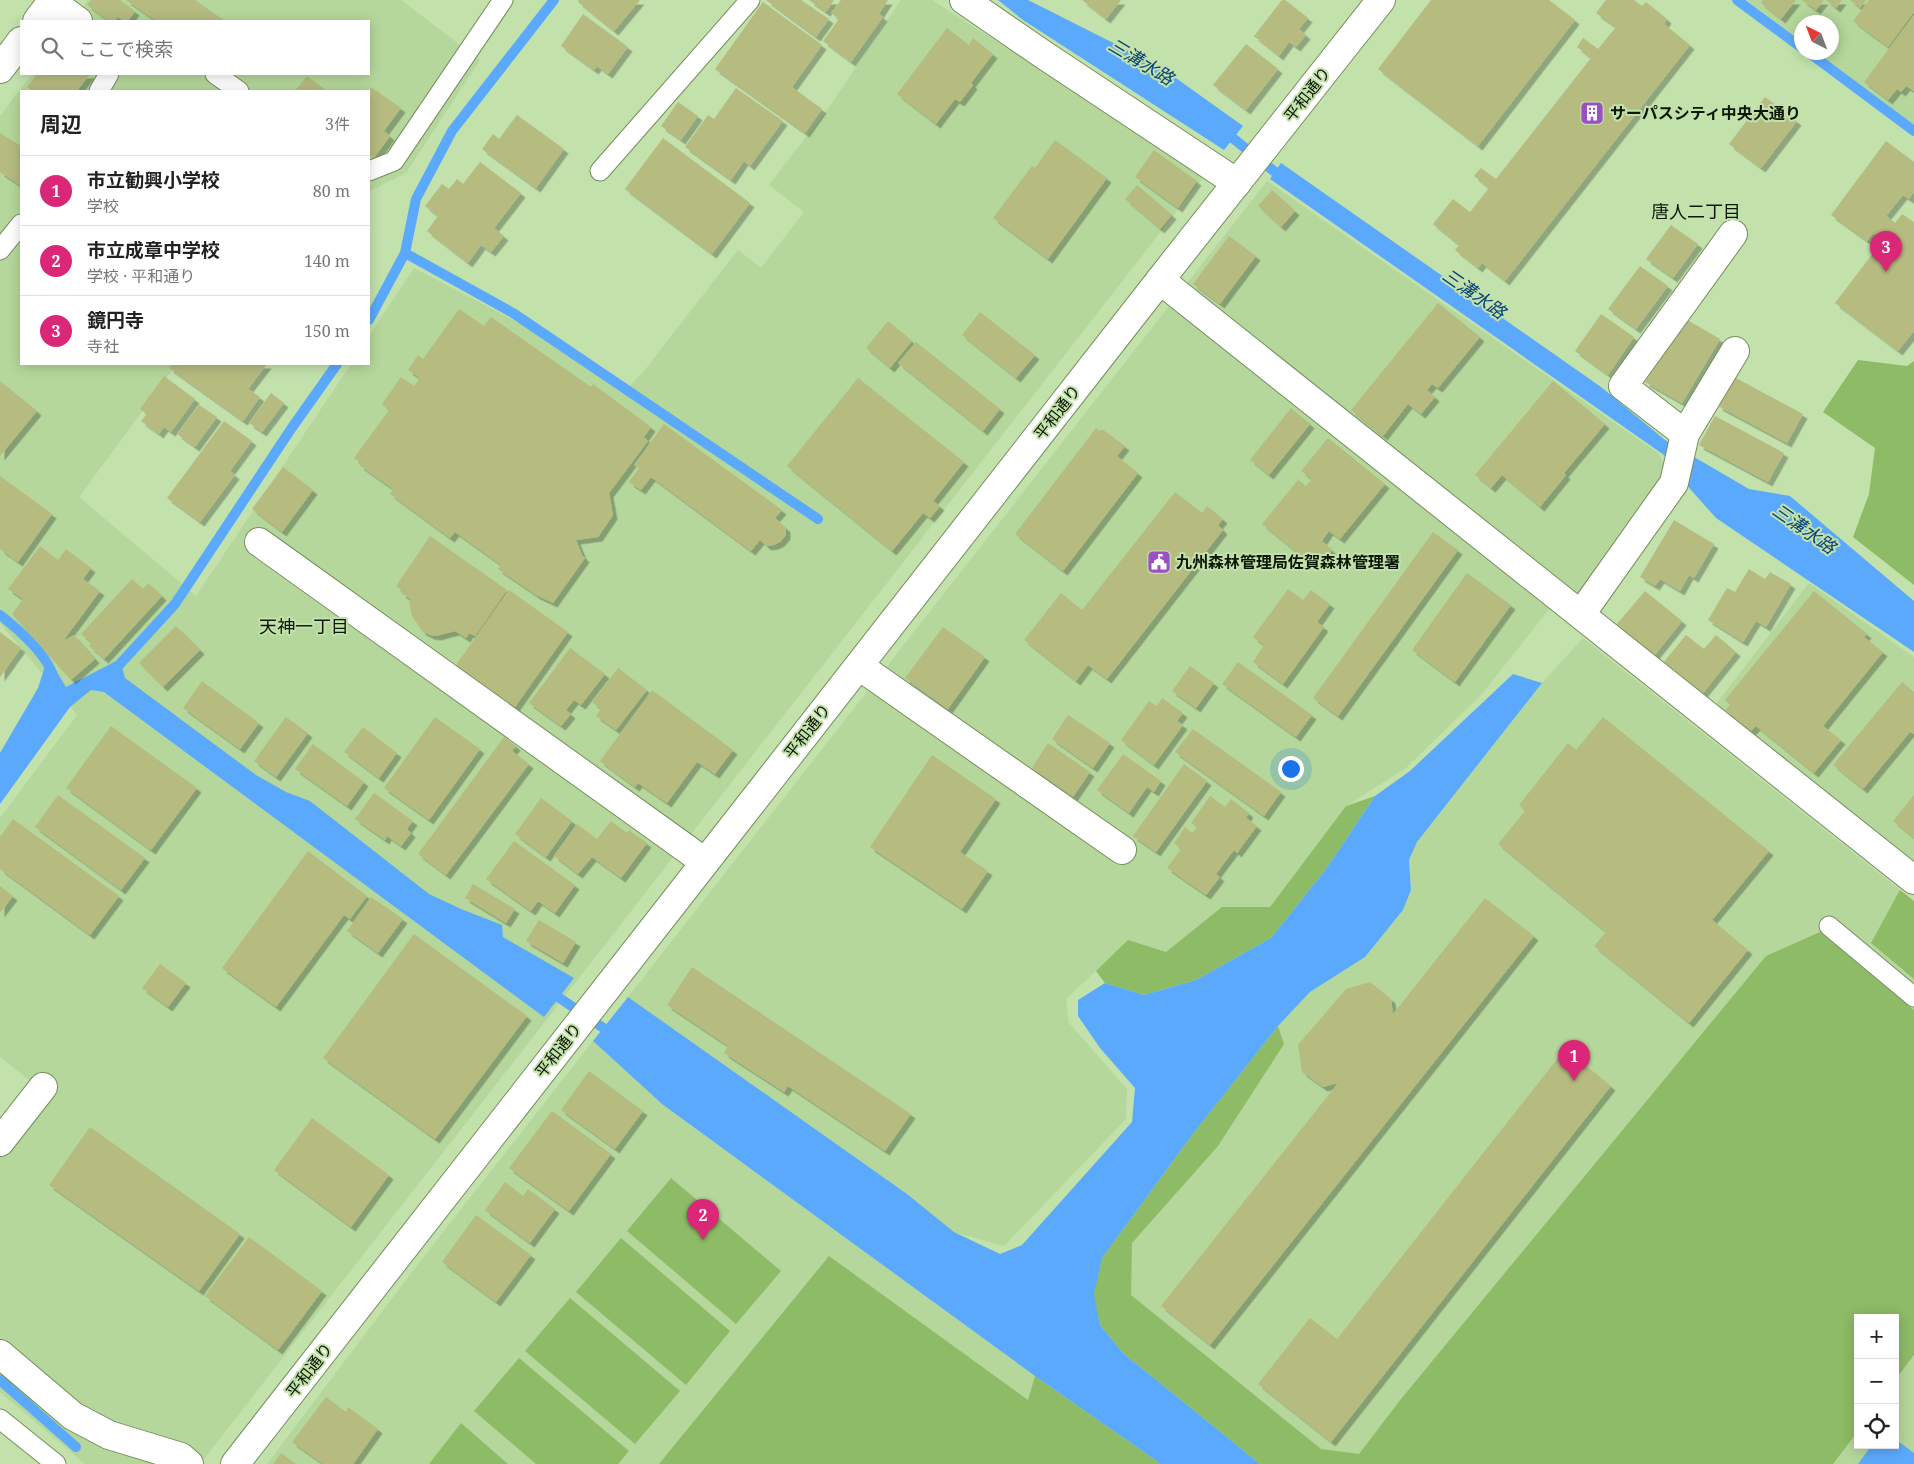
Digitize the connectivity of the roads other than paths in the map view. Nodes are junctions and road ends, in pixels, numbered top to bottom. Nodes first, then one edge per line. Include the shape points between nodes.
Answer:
1 (503, 0) edge
2 (750, 0) edge
3 (964, 0) edge
4 (1376, 2) edge
5 (47, 8) edge
6 (76, 20) edge
7 (20, 42) edge
8 (0, 69) edge
9 (108, 75) edge
10 (216, 75) edge
11 (100, 90) edge
12 (238, 90) edge
13 (370, 171) edge
14 (600, 172) dead end
15 (1242, 177) junction
16 (20, 225) edge
17 (1733, 234) dead end
18 (0, 250) edge
19 (1160, 280) junction
20 (1735, 351) dead end
21 (1685, 434) junction
22 (259, 542) dead end
23 (1581, 614) junction
24 (858, 666) junction
25 (1122, 850) dead end
26 (705, 862) junction
27 (1914, 880) edge
28 (1829, 926) dead end
29 (1914, 997) edge
30 (43, 1087) dead end
31 (0, 1142) edge
32 (0, 1354) edge
33 (0, 1419) edge
34 (56, 1464) edge
35 (189, 1464) edge
36 (235, 1464) edge

1 - 13 lane via 394,161
2 - 14 lane
3 - 15 street via 1041,53
4 - 15 street, 平和通り
5 - 6 street
7 - 8 street
9 - 11 lane
10 - 12 lane
15 - 19 street, 平和通り
16 - 18 lane
17 - 21 street via 1623,386
19 - 23 street
19 - 24 street, 平和通り
20 - 21 street
21 - 23 street via 1674,483
22 - 26 street
23 - 27 street
24 - 25 street
24 - 26 street, 平和通り
26 - 36 street, 平和通り
28 - 29 lane
30 - 31 street
32 - 35 street via 73,1416 109,1435 181,1457
33 - 34 lane

